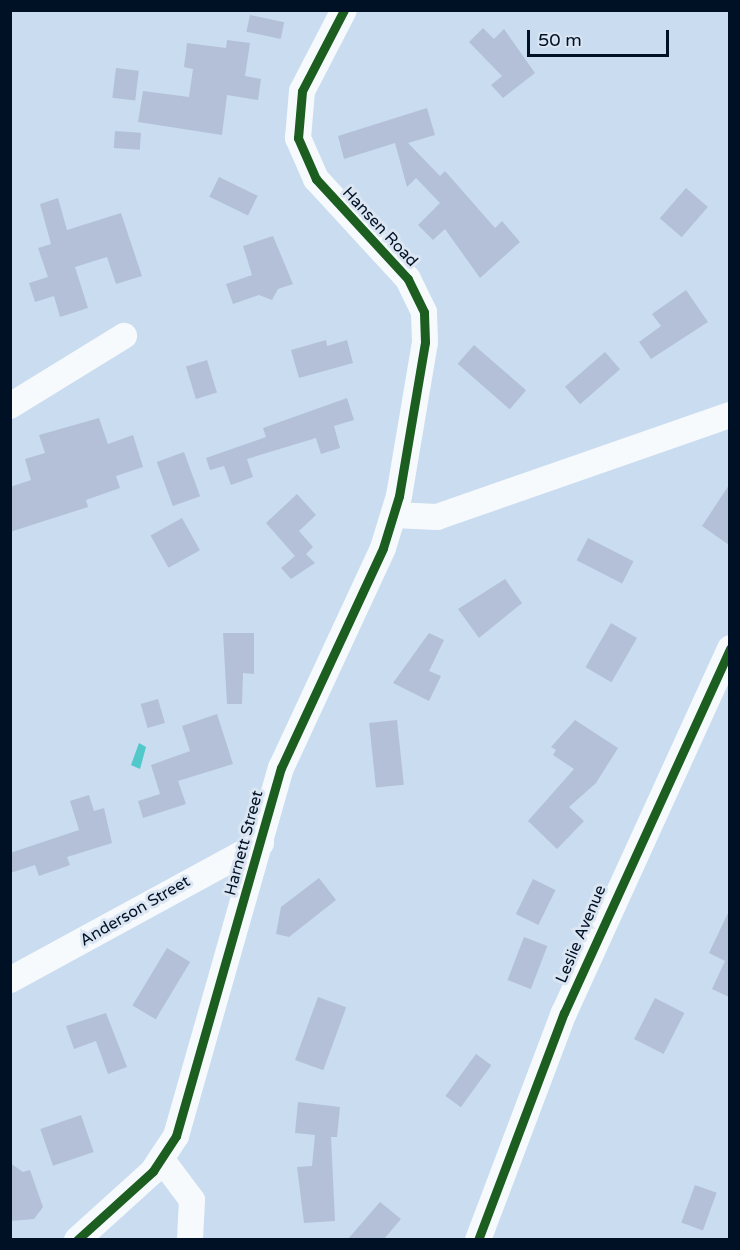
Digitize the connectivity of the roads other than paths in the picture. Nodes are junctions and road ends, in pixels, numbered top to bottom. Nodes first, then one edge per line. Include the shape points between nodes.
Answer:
1 (344, 10) edge
2 (124, 336) dead end
3 (10, 406) edge
4 (729, 415) edge
5 (394, 514) junction
6 (729, 648) edge
7 (261, 843) junction
8 (10, 980) edge
9 (162, 1160) junction
10 (77, 1239) edge
11 (190, 1239) edge
12 (478, 1239) edge

1 - 5 street, Hansen Road via 302,91 298,138 316,179 408,279 424,312 425,342
2 - 3 street
4 - 5 street via 437,517
5 - 7 street, Harnett Street via 287,752
6 - 12 street, Leslie Avenue via 564,1013
7 - 8 street, Anderson Street
7 - 9 street, Harnett Street via 182,1123
9 - 10 street, Harnett Street
9 - 11 street via 192,1200

